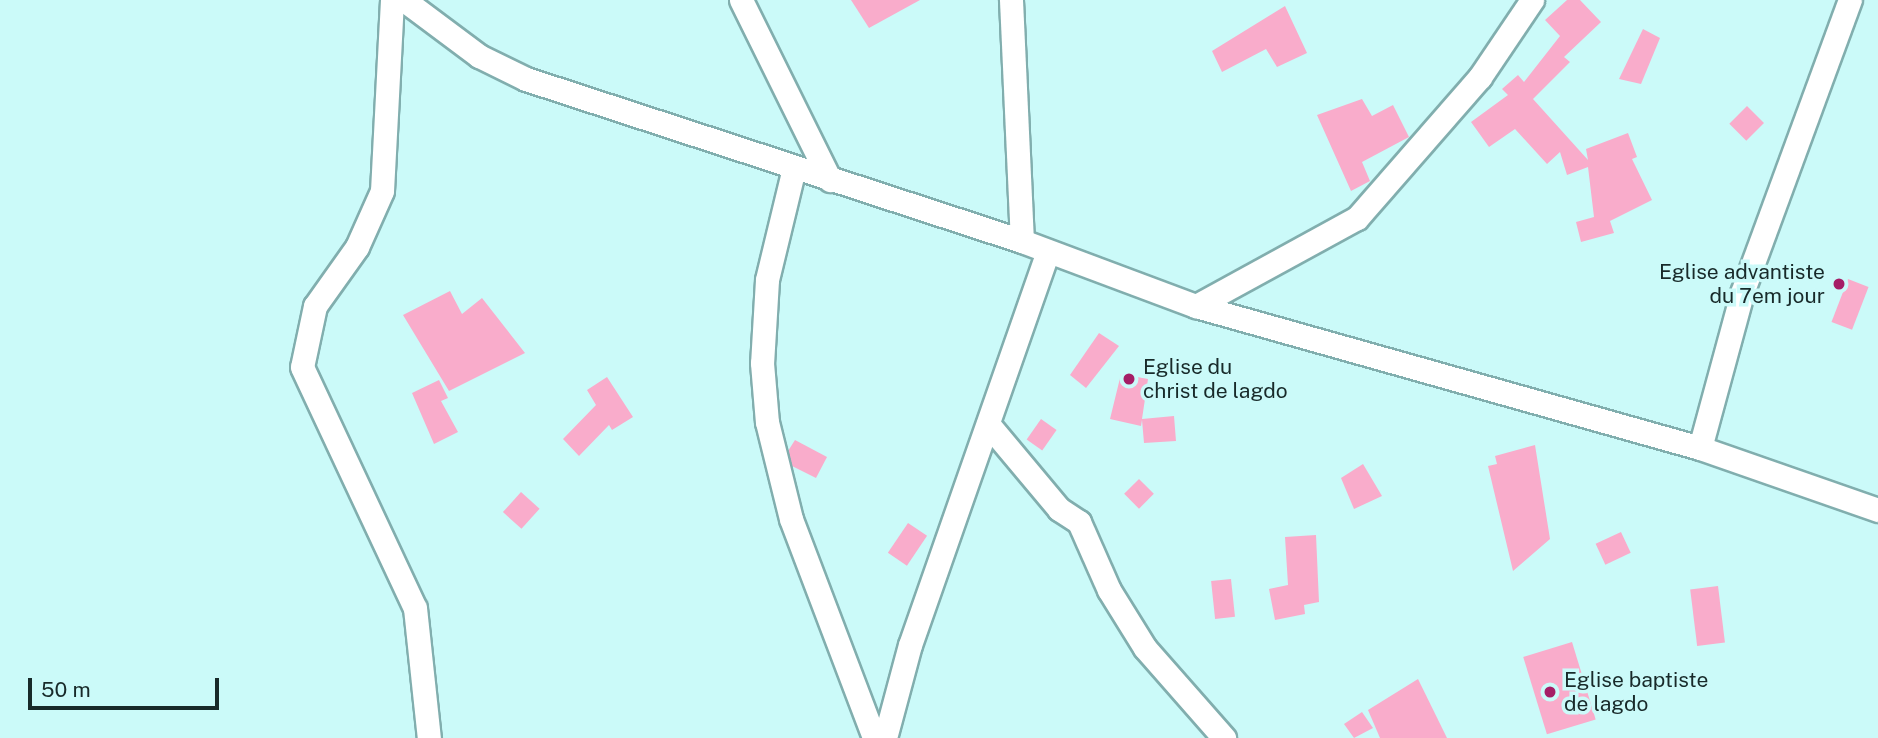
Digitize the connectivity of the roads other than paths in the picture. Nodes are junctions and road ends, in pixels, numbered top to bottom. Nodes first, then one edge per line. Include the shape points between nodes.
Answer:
1 (392, 0) edge
2 (404, 0) edge
3 (1011, 0) edge
4 (1532, 0) edge
5 (1850, 0) edge
6 (745, 1) edge
7 (794, 168) junction
8 (830, 180) junction
9 (1022, 241) junction
10 (1048, 252) junction
11 (1196, 306) junction
12 (988, 424) junction
13 (1700, 448) junction
14 (1878, 510) edge
15 (429, 738) edge
16 (874, 738) edge
17 (886, 738) edge
18 (1224, 738) edge

1 - 15 street via 382,191 357,247 315,306 302,366 415,608
2 - 7 street via 480,56 526,79
3 - 9 street
4 - 11 street via 1480,77 1357,218
5 - 13 street via 1742,293
6 - 8 street
7 - 8 street
7 - 16 street via 767,280 762,363 767,422 804,558
8 - 9 street
9 - 10 street
10 - 11 street
10 - 12 street
11 - 13 street
12 - 17 street via 910,645
12 - 18 street via 1059,509 1079,522 1109,590 1145,648
13 - 14 street

